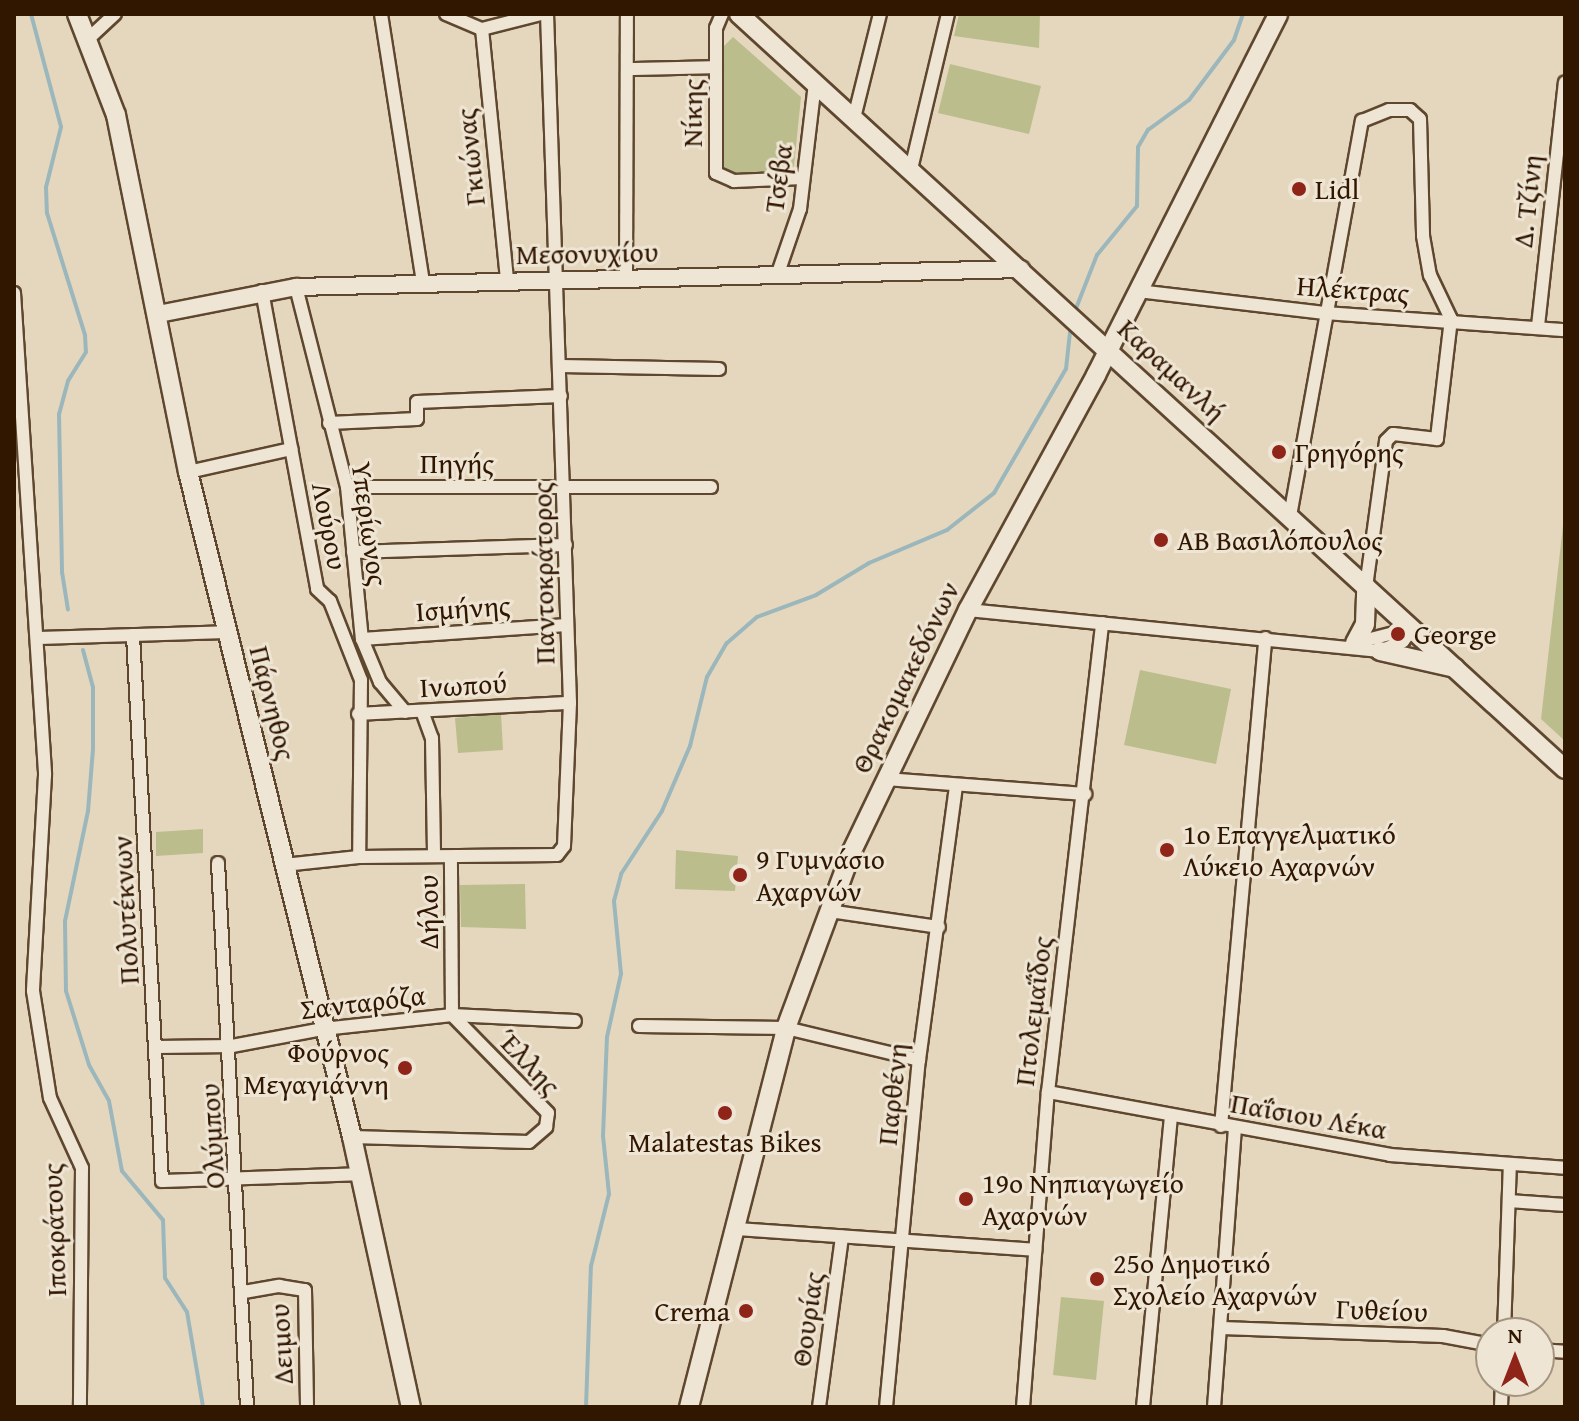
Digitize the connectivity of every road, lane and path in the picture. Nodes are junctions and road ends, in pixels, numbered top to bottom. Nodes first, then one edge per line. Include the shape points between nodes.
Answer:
1 (77, 14) edge
2 (115, 14) edge
3 (381, 14) edge
4 (446, 14) edge
5 (541, 14) edge
6 (547, 14) edge
7 (627, 14) edge
8 (722, 14) edge
9 (739, 14) edge
10 (880, 14) edge
11 (948, 14) edge
12 (1278, 14) edge
13 (482, 29) junction
14 (88, 39) junction
15 (716, 67) junction
16 (629, 69) junction
17 (1565, 82) edge
18 (815, 83) junction
19 (854, 118) junction
20 (911, 169) junction
21 (803, 178) junction
22 (1021, 269) junction
23 (777, 276) junction
24 (626, 278) junction
25 (507, 281) junction
26 (558, 282) junction
27 (423, 283) junction
28 (296, 287) junction
29 (262, 291) junction
30 (1138, 291) junction
31 (14, 293) edge
32 (1325, 313) junction
33 (158, 314) junction
34 (1451, 319) junction
35 (1538, 326) junction
36 (1565, 330) edge
37 (1109, 350) junction
38 (561, 366) junction
39 (719, 369) dead end
40 (561, 396) junction
41 (329, 423) junction
42 (291, 449) junction
43 (188, 472) junction
44 (347, 487) junction
45 (711, 487) dead end
46 (565, 488) junction
47 (1290, 516) junction
48 (566, 545) junction
49 (353, 552) junction
50 (1366, 587) junction
51 (968, 610) junction
52 (1102, 623) junction
53 (567, 625) junction
54 (1413, 628) junction
55 (226, 632) junction
56 (133, 635) junction
57 (39, 638) junction
58 (1265, 638) junction
59 (362, 639) junction
60 (1350, 645) junction
61 (1380, 651) junction
62 (1458, 669) junction
63 (570, 703) junction
64 (422, 711) junction
65 (405, 712) junction
66 (358, 714) junction
67 (1565, 769) edge
68 (885, 779) junction
69 (956, 786) junction
70 (1085, 794) junction
71 (434, 855) junction
72 (359, 857) junction
73 (451, 858) junction
74 (218, 863) dead end
75 (284, 865) junction
76 (829, 911) junction
77 (939, 927) junction
78 (452, 1015) junction
79 (575, 1021) dead end
80 (639, 1026) dead end
81 (786, 1028) junction
82 (323, 1029) junction
83 (232, 1046) junction
84 (157, 1047) junction
85 (919, 1060) junction
86 (1048, 1092) junction
87 (1171, 1116) junction
88 (1221, 1126) junction
89 (1235, 1128) junction
90 (352, 1137) junction
91 (1510, 1164) junction
92 (1565, 1168) edge
93 (359, 1174) junction
94 (238, 1178) junction
95 (1509, 1201) junction
96 (1565, 1205) edge
97 (736, 1229) junction
98 (842, 1237) junction
99 (902, 1241) junction
100 (1035, 1250) junction
101 (244, 1292) junction
102 (1505, 1317) edge
103 (1222, 1328) junction
104 (1475, 1342) edge
105 (80, 1407) edge
106 (247, 1407) edge
107 (307, 1407) edge
108 (411, 1407) edge
109 (689, 1407) edge
110 (819, 1407) edge
111 (886, 1407) edge
112 (1023, 1407) edge
113 (1143, 1407) edge
114 (1214, 1407) edge

1 - 14 main road, Πάρνηθος
2 - 14 street
3 - 27 street
4 - 13 street
5 - 13 street
6 - 26 street, Παντοκράτορος
7 - 16 street
8 - 15 street, Νίκης via 716,28
9 - 18 main road, Καραμανλή
10 - 19 street
11 - 20 street
12 - 30 main road, Θρακομακεδόνων
13 - 25 street, Γκιώνας
14 - 33 main road, Πάρνηθος via 116,115
15 - 16 street
15 - 21 street, Νίκης via 716,173 727,181
16 - 24 street
17 - 35 street, Δ. Τζίνη
18 - 19 main road, Καραμανλή
18 - 21 street, Τσέβα
19 - 20 main road, Καραμανλή
20 - 22 main road, Καραμανλή
21 - 23 street, Τσέβα via 796,226
22 - 23 street, Μεσονυχίου
22 - 37 main road, Καραμανλή
23 - 24 street, Μεσονυχίου
24 - 26 street, Μεσονυχίου
25 - 26 street, Μεσονυχίου
25 - 27 street, Μεσονυχίου
26 - 38 street, Παντοκράτορος
27 - 28 street, Μεσονυχίου
28 - 29 street, Μεσονυχίου
28 - 41 street, Υπερίωνος
29 - 33 street, Μεσονυχίου
29 - 42 street, Λούρου
30 - 32 street, Ηλέκτρας
30 - 37 main road, Θρακομακεδόνων
31 - 57 street, Ιποκράτους
32 - 34 street, Ηλέκτρας
32 - 34 street via 1362,121 1389,110 1410,110 1420,119 1428,267
32 - 47 street
33 - 43 main road, Πάρνηθος
34 - 35 street, Ηλέκτρας
34 - 50 street via 1437,439 1393,434 1386,441
35 - 36 street, Ηλέκτρας
37 - 47 main road, Καραμανλή
37 - 51 main road, Θρακομακεδόνων
38 - 39 street
38 - 40 street, Παντοκράτορος
40 - 41 street via 417,402 417,419
40 - 46 street, Παντοκράτορος
41 - 44 street, Υπερίωνος
42 - 43 street
42 - 66 street, Λούρου via 317,589 330,601 361,680
43 - 55 main road, Πάρνηθος
44 - 46 street, Πηγής
44 - 49 street, Υπερίωνος
45 - 46 street, Πηγής
46 - 48 street, Παντοκράτορος
47 - 50 main road, Καραμανλή
48 - 49 street
48 - 53 street, Παντοκράτορος
49 - 59 street, Υπερίωνος
50 - 54 main road, Καραμανλή
50 - 60 main road via 1365,624
51 - 52 street
51 - 68 main road, Θρακομακεδόνων
52 - 58 street
52 - 70 street, Πτολεμαΐδος
53 - 59 street, Ισμήνης
53 - 63 street, Παντοκράτορος
54 - 60 street
54 - 61 street via 1403,641
54 - 62 main road, Καραμανλή
55 - 56 street
55 - 75 main road, Πάρνηθος
56 - 57 street
56 - 84 street, Πολυτέκνων
57 - 105 street, Ιποκράτους via 45,775 32,973 50,1098 82,1168
58 - 60 street
58 - 88 street
59 - 65 street, Υπερίωνος via 380,682
60 - 61 street
61 - 62 main road
62 - 67 main road, Καραμανλή
63 - 64 street, Ινωπού
63 - 73 street, Παντοκράτορος via 564,846 557,855
64 - 65 street, Ινωπού
64 - 71 street, Δήλου via 432,738
65 - 66 street, Ινωπού
66 - 72 street, Λούρου
68 - 69 street
68 - 76 main road, Θρακομακεδόνων
69 - 70 street
69 - 77 street, Παρθένη
70 - 86 street, Πτολεμαΐδος
71 - 72 street, Παντοκράτορος
71 - 73 street, Παντοκράτορος
72 - 75 street, Παντοκράτορος
73 - 78 street, Δήλου
74 - 83 street, Ολύμπου
75 - 82 main road, Πάρνηθος
76 - 77 street
76 - 81 main road, Θρακομακεδόνων
77 - 85 street, Παρθένη
78 - 79 street, Σανταρόζα
78 - 82 street, Σανταρόζα
78 - 90 street, Έλλης via 548,1113 546,1127 529,1142
80 - 81 street
81 - 85 street
81 - 97 main road, Θρακομακεδόνων
82 - 83 street, Σανταρόζα
82 - 90 main road, Πάρνηθος
83 - 84 street, Σανταρόζα
83 - 94 street, Ολύμπου
84 - 94 street, Πολυτέκνων via 162,1181
85 - 99 street, Παρθένη
86 - 87 street, Παΐσιου Λέκα
86 - 100 street, Πτολεμαΐδος
87 - 88 street, Παΐσιου Λέκα
87 - 113 street
88 - 89 street, Παΐσιου Λέκα
89 - 91 street, Παΐσιου Λέκα via 1390,1155
89 - 103 street
90 - 93 main road, Πάρνηθος
91 - 92 street, Παΐσιου Λέκα
91 - 95 street
93 - 94 street
93 - 108 main road, Πάρνηθος
94 - 101 street, Ολύμπου
95 - 96 street
95 - 102 street
97 - 98 street
97 - 109 main road, Θρακομακεδόνων
98 - 99 street
98 - 110 street, Θουρίας
99 - 100 street
99 - 111 street, Παρθένη
100 - 112 street, Πτολεμαΐδος
101 - 106 street, Ολύμπου
101 - 107 street, Δειμου via 279,1286 305,1290
103 - 104 street, Γυθείου via 1443,1336
103 - 114 street

